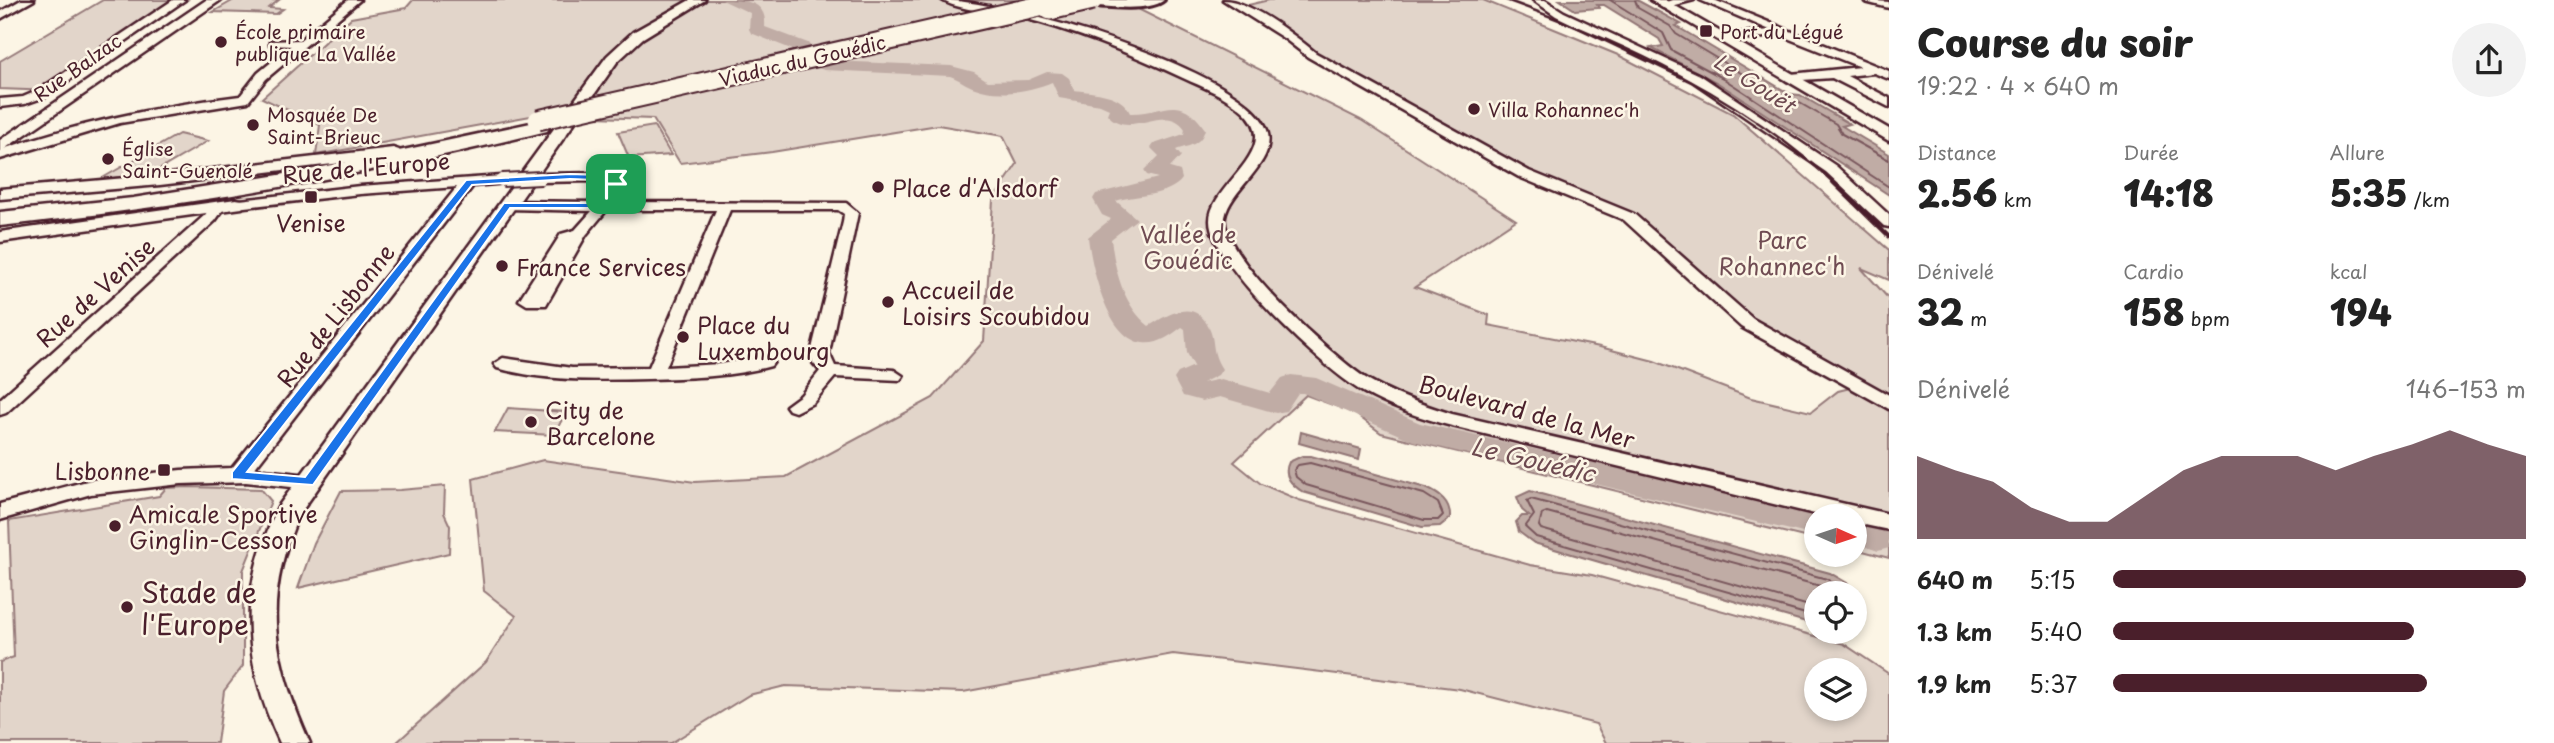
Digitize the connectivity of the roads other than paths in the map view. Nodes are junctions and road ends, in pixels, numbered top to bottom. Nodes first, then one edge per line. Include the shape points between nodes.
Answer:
1 (29, 0) edge
2 (180, 0) edge
3 (195, 0) edge
4 (215, 0) edge
5 (355, 0) edge
6 (699, 0) edge
7 (947, 0) edge
8 (1066, 0) edge
9 (1079, 0) edge
10 (1093, 0) edge
11 (1157, 0) edge
12 (1228, 0) edge
13 (1538, 0) edge
14 (1689, 0) edge
15 (1705, 0) edge
16 (1869, 0) edge
17 (1660, 2) edge
18 (1889, 5) edge
19 (0, 16) edge
20 (149, 21) junction
21 (164, 21) junction
22 (1782, 33) junction
23 (1723, 38) junction
24 (274, 43) dead end
25 (302, 43) junction
26 (1875, 69) junction
27 (1834, 74) junction
28 (1889, 75) edge
29 (67, 76) junction
30 (84, 77) junction
31 (1791, 78) junction
32 (0, 103) edge
33 (1889, 103) edge
34 (1889, 116) edge
35 (1859, 119) junction
36 (539, 124) junction
37 (1889, 136) edge
38 (2, 144) edge
39 (384, 158) junction
40 (469, 182) junction
41 (0, 194) edge
42 (600, 204) junction
43 (508, 205) junction
44 (227, 206) junction
45 (726, 206) junction
46 (0, 211) edge
47 (0, 219) edge
48 (1889, 223) edge
49 (580, 233) dead end
50 (0, 237) edge
51 (765, 362) dead end
52 (503, 364) dead end
53 (830, 371) junction
54 (655, 373) junction
55 (894, 376) dead end
56 (1889, 403) edge
57 (795, 406) dead end
58 (0, 409) edge
59 (237, 475) junction
60 (309, 482) junction
61 (0, 512) edge
62 (1889, 522) edge
63 (295, 743) edge

1 - 19 street
2 - 20 street
3 - 21 street, Rue Balzac
4 - 38 street, Rue Balzac
5 - 25 street
6 - 43 street via 626,43
7 - 62 street, Boulevard de la Mer via 1094,36 1226,94 1248,109 1262,140 1250,169 1220,209 1217,223 1222,238 1253,281 1303,336 1367,387 1452,420
8 - 36 highway, Viaduc du Gouédic, bridge
9 - 11 main road
10 - 36 highway, Viaduc du Gouédic, bridge
12 - 56 street via 1312,55 1524,174 1629,217 1747,323
13 - 48 street via 1696,78 1831,169
14 - 17 street
15 - 22 street
16 - 18 street
17 - 23 street
20 - 21 street
20 - 29 street
21 - 30 street, Rue Balzac
22 - 23 street
22 - 26 street
23 - 31 street
24 - 25 street
25 - 38 street via 262,76 244,99 98,123 31,145
26 - 27 street
26 - 28 street
27 - 31 street
27 - 33 street
29 - 30 street
29 - 32 street via 34,97
30 - 38 street, Rue Balzac
31 - 35 street
34 - 35 street
35 - 37 street
36 - 39 highway
39 - 41 street
39 - 44 highway
39 - 46 highway
39 - 47 highway via 304,178 133,205
40 - 42 street, Rue de l'Europe, bridge via 598,177 616,184 615,197
40 - 44 street, Rue de l'Europe
40 - 59 street, Rue de Lisbonne
42 - 43 street
42 - 45 street
42 - 49 street via 597,216
43 - 60 street
44 - 50 street, Rue de l'Europe
44 - 58 street, Rue de Venise
45 - 53 street via 832,206 851,213 820,353
45 - 54 street
51 - 54 street via 743,368
52 - 54 street via 560,373
53 - 55 street
53 - 57 street via 807,399
59 - 60 street
59 - 61 street via 91,487
60 - 63 street via 275,537 260,613 263,661

